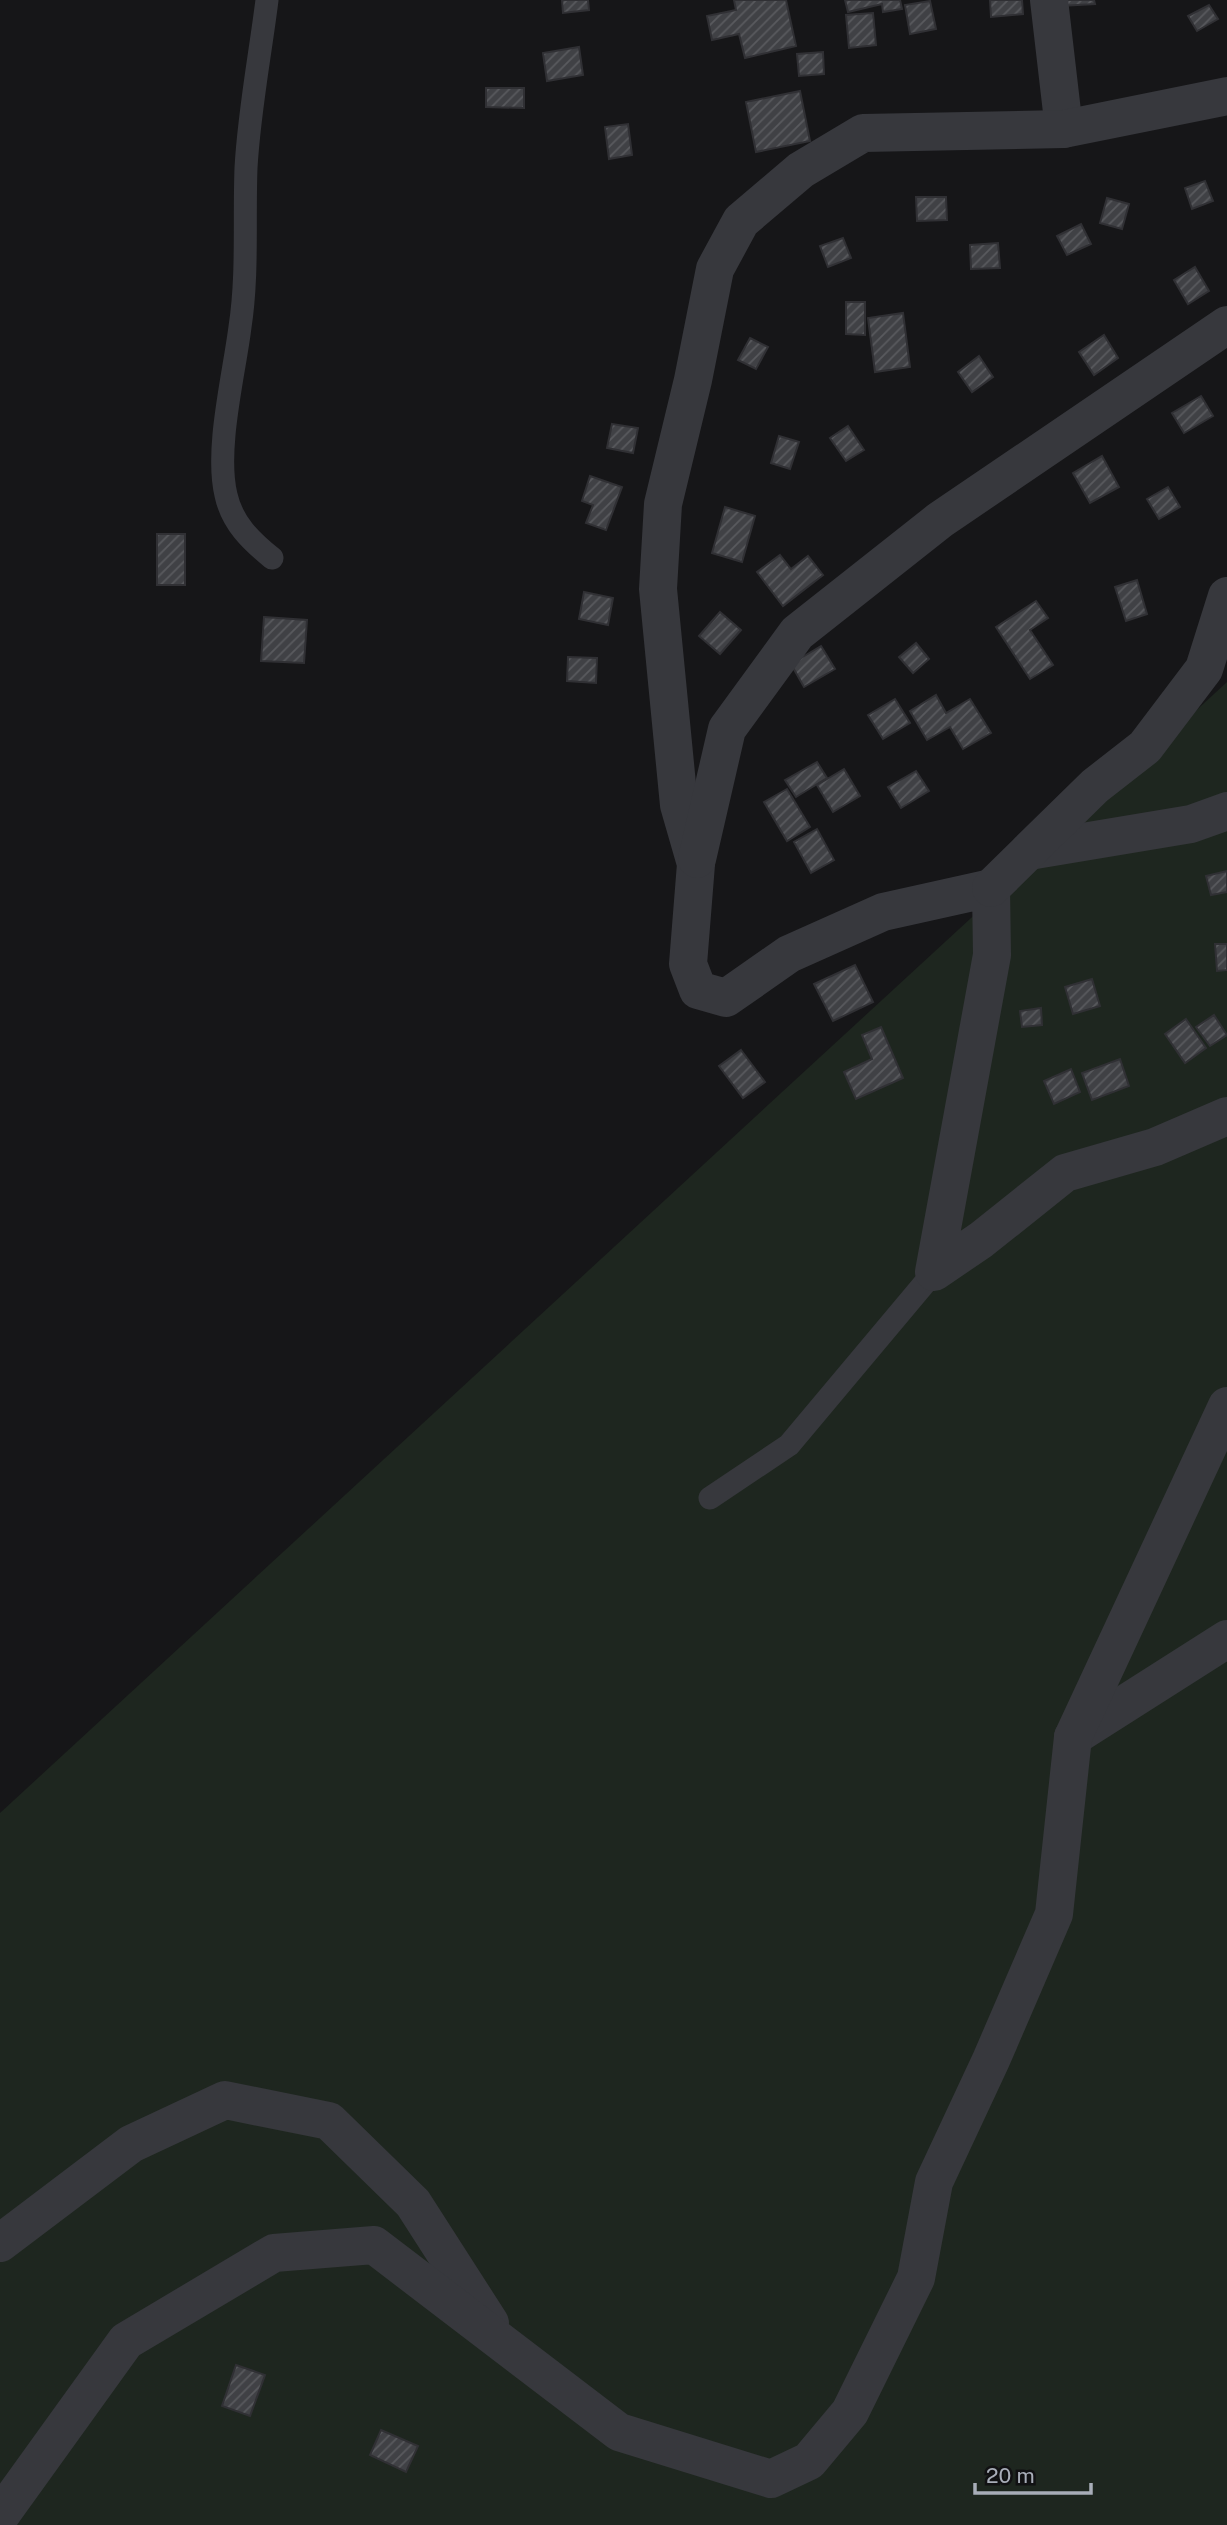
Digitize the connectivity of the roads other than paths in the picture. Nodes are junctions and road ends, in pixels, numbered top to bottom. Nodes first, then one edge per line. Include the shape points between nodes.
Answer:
1 (267, 0) edge
2 (1049, 0) edge
3 (1227, 96) edge
4 (1064, 129) junction
5 (1227, 324) edge
6 (272, 558) dead end
7 (1227, 596) edge
8 (1215, 661) edge
9 (1227, 811) edge
10 (1029, 851) junction
11 (696, 864) junction
12 (991, 888) junction
13 (1227, 1116) edge
14 (934, 1272) junction
15 (1227, 1406) edge
16 (710, 1498) dead end
17 (1227, 1639) edge
18 (1073, 1737) junction
19 (0, 2243) edge
20 (506, 2348) junction
21 (0, 2516) edge

1 - 6 lane via 247,156 243,302 223,474 236,521 251,542
2 - 4 street
3 - 4 street
4 - 11 street via 863,134 800,170 741,221 715,269 663,503 657,589 679,805
5 - 11 street via 940,520 797,633 727,729
7 - 8 street
8 - 10 street via 1145,747 1095,786
9 - 10 street via 1191,824
10 - 12 street
11 - 12 street via 688,964 698,990 726,998 789,954 883,912
12 - 14 street via 992,955
13 - 14 street via 1154,1147 1065,1173
14 - 16 lane via 789,1445
15 - 18 street
17 - 18 street
18 - 20 street via 1054,1914 934,2182 916,2278 850,2412 809,2461 771,2479 619,2432
19 - 20 street via 131,2144 225,2100 329,2121 413,2203
20 - 21 street via 373,2245 274,2253 126,2341

